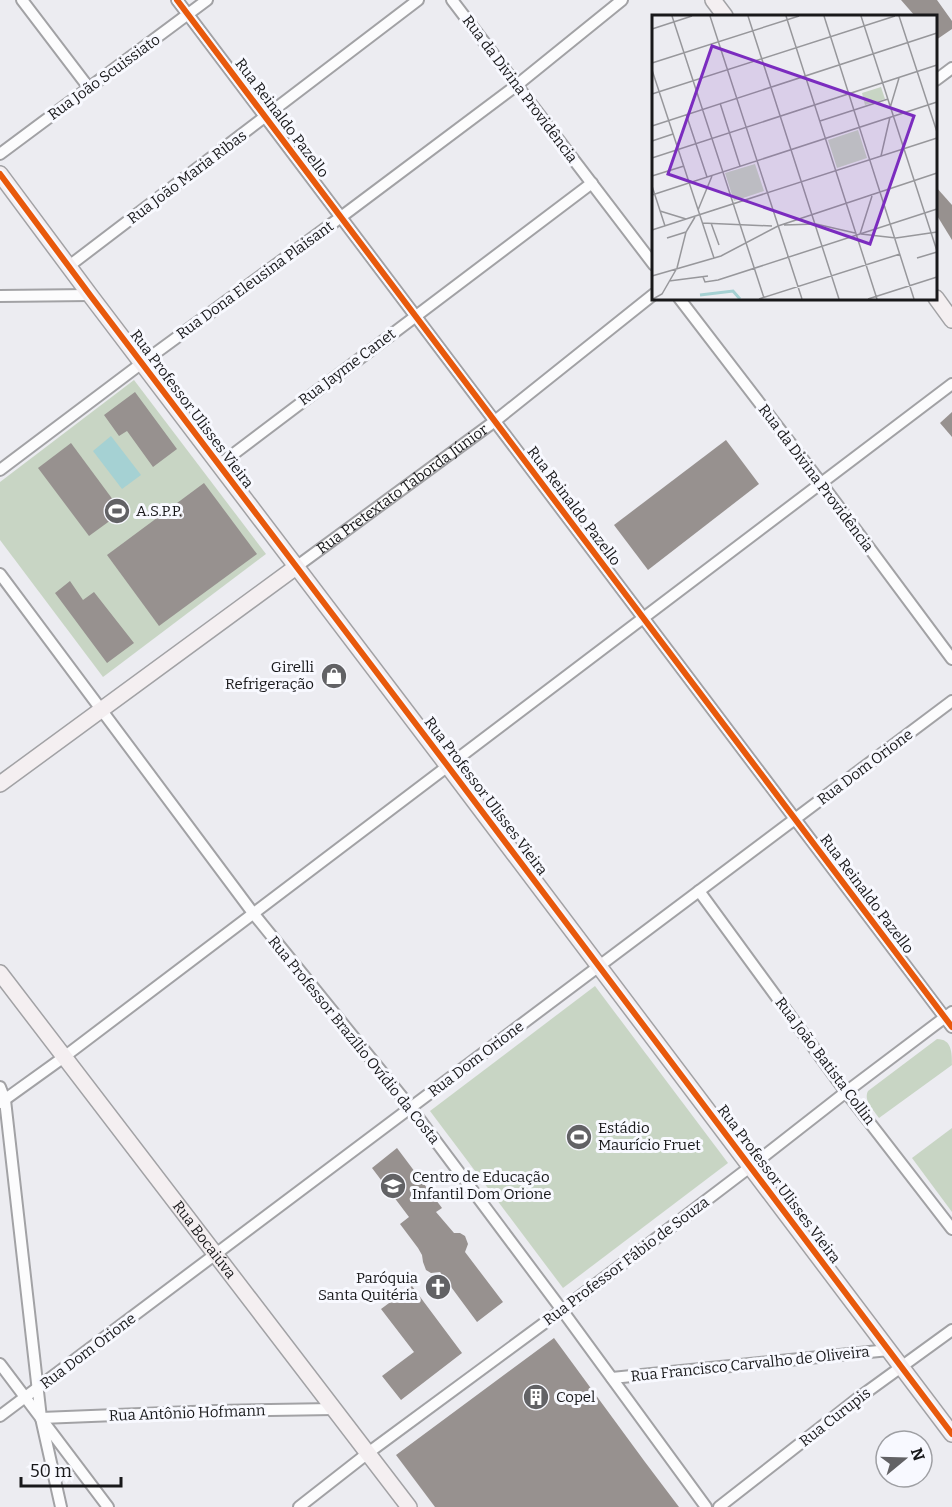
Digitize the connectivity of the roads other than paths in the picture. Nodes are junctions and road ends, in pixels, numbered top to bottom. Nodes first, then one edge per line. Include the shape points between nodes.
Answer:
1 (22, 0) edge
2 (177, 0) edge
3 (207, 0) edge
4 (418, 0) edge
5 (452, 0) edge
6 (622, 0) edge
7 (713, 0) edge
8 (188, 15) junction
9 (724, 15) edge
10 (952, 68) edge
11 (937, 79) edge
12 (517, 85) junction
13 (89, 88) junction
14 (266, 117) junction
15 (0, 154) edge
16 (0, 174) edge
17 (592, 183) junction
18 (341, 217) junction
19 (652, 262) edge
20 (69, 266) junction
21 (90, 295) junction
22 (0, 296) edge
23 (652, 296) edge
24 (937, 299) edge
25 (681, 300) edge
26 (415, 315) junction
27 (952, 320) edge
28 (142, 363) junction
29 (952, 384) edge
30 (495, 421) junction
31 (219, 465) junction
32 (0, 470) edge
33 (821, 483) junction
34 (296, 567) junction
35 (0, 574) edge
36 (643, 617) junction
37 (952, 659) edge
38 (952, 701) edge
39 (102, 710) junction
40 (447, 765) junction
41 (0, 784) edge
42 (795, 819) junction
43 (699, 891) junction
44 (253, 913) junction
45 (599, 966) junction
46 (0, 973) edge
47 (948, 1015) edge
48 (952, 1027) edge
49 (64, 1057) junction
50 (0, 1087) edge
51 (846, 1092) junction
52 (2, 1102) edge
53 (411, 1108) junction
54 (750, 1167) junction
55 (952, 1229) edge
56 (215, 1254) junction
57 (562, 1310) junction
58 (952, 1330) edge
59 (889, 1350) junction
60 (0, 1364) edge
61 (902, 1367) junction
62 (612, 1378) junction
63 (38, 1388) junction
64 (25, 1397) junction
65 (334, 1409) junction
66 (0, 1416) edge
67 (41, 1418) junction
68 (952, 1434) edge
69 (368, 1453) junction
70 (61, 1507) edge
71 (108, 1507) edge
72 (299, 1507) edge
73 (409, 1507) edge
74 (706, 1507) edge
75 (719, 1507) edge

1 - 13 street
2 - 8 street, Rua Reinaldo Pazello
3 - 8 street, Rua João Scuissiato
4 - 14 street, Rua João Maria Ribas
5 - 12 street, Rua da Divina Providência
6 - 12 street, Rua Dona Eleusina Plaisant
7 - 9 street
8 - 13 street, Rua João Scuissiato
8 - 14 street, Rua Reinaldo Pazello
10 - 11 street
12 - 17 street, Rua da Divina Providência
12 - 18 street, Rua Dona Eleusina Plaisant
13 - 15 street, Rua João Scuissiato
14 - 18 street, Rua Reinaldo Pazello
14 - 20 street, Rua João Maria Ribas
16 - 20 street, Rua Professor Ulisses Vieira
17 - 19 street, Rua da Divina Providência
17 - 26 street, Rua Jayme Canet
18 - 26 street, Rua Reinaldo Pazello
18 - 28 street, Rua Dona Eleusina Plaisant
20 - 21 street, Rua Professor Ulisses Vieira
21 - 22 street
21 - 28 street, Rua Professor Ulisses Vieira
23 - 30 street, Rua Pretextato Taborda Júnior
24 - 27 street
25 - 33 street, Rua da Divina Providência
26 - 30 street, Rua Reinaldo Pazello
26 - 31 street, Rua Jayme Canet
28 - 31 street, Rua Professor Ulisses Vieira
28 - 32 street, Rua Dona Eleusina Plaisant
29 - 33 street
30 - 34 street, Rua Pretextato Taborda Júnior
30 - 36 street, Rua Reinaldo Pazello
31 - 34 street, Rua Professor Ulisses Vieira
33 - 36 street
33 - 37 street, Rua da Divina Providência
34 - 39 street, Rua Pretextato Taborda Júnior
34 - 40 street, Rua Professor Ulisses Vieira
35 - 39 street, Rua Professor Brazílio Ovídio da Costa
36 - 40 street
36 - 42 street, Rua Reinaldo Pazello
38 - 42 street, Rua Dom Orione
39 - 41 street, Rua Pretextato Taborda Júnior
39 - 44 street, Rua Professor Brazílio Ovídio da Costa
40 - 44 street
40 - 45 street, Rua Professor Ulisses Vieira
42 - 43 street, Rua Dom Orione
42 - 47 street, Rua Reinaldo Pazello
43 - 45 street, Rua Dom Orione
43 - 51 street, Rua João Batista Collin
44 - 49 street
44 - 53 street, Rua Professor Brazílio Ovídio da Costa
45 - 53 street, Rua Dom Orione
45 - 54 street, Rua Professor Ulisses Vieira
46 - 49 street, Rua Bocaiúva
47 - 48 street, Rua Reinaldo Pazello
47 - 51 street, Rua Professor Fábio de Souza
49 - 52 street
49 - 56 street, Rua Bocaiúva
50 - 52 street
51 - 54 street, Rua Professor Fábio de Souza
51 - 55 street, Rua João Batista Collin
52 - 63 street
53 - 56 street, Rua Dom Orione
53 - 57 street, Rua Professor Brazílio Ovídio da Costa
54 - 57 street, Rua Professor Fábio de Souza
54 - 59 street, Rua Professor Ulisses Vieira
56 - 63 street, Rua Dom Orione
56 - 65 street, Rua Bocaiúva
57 - 62 street, Rua Professor Brazílio Ovídio da Costa
57 - 69 street, Rua Professor Fábio de Souza
58 - 61 street, Rua Curupis
59 - 61 street, Rua Professor Ulisses Vieira
59 - 62 street, Rua Francisco Carvalho de Oliveira
60 - 64 street
61 - 68 street, Rua Professor Ulisses Vieira
61 - 75 street, Rua Curupis
62 - 74 street, Rua Professor Brazílio Ovídio da Costa
63 - 64 street, Rua Dom Orione
63 - 67 street
64 - 66 street, Rua Dom Orione
64 - 67 street
65 - 67 street, Rua Antônio Hofmann
65 - 69 street, Rua Bocaiúva
67 - 70 street
67 - 71 street
69 - 72 street, Rua Professor Fábio de Souza
69 - 73 street, Rua Bocaiúva

